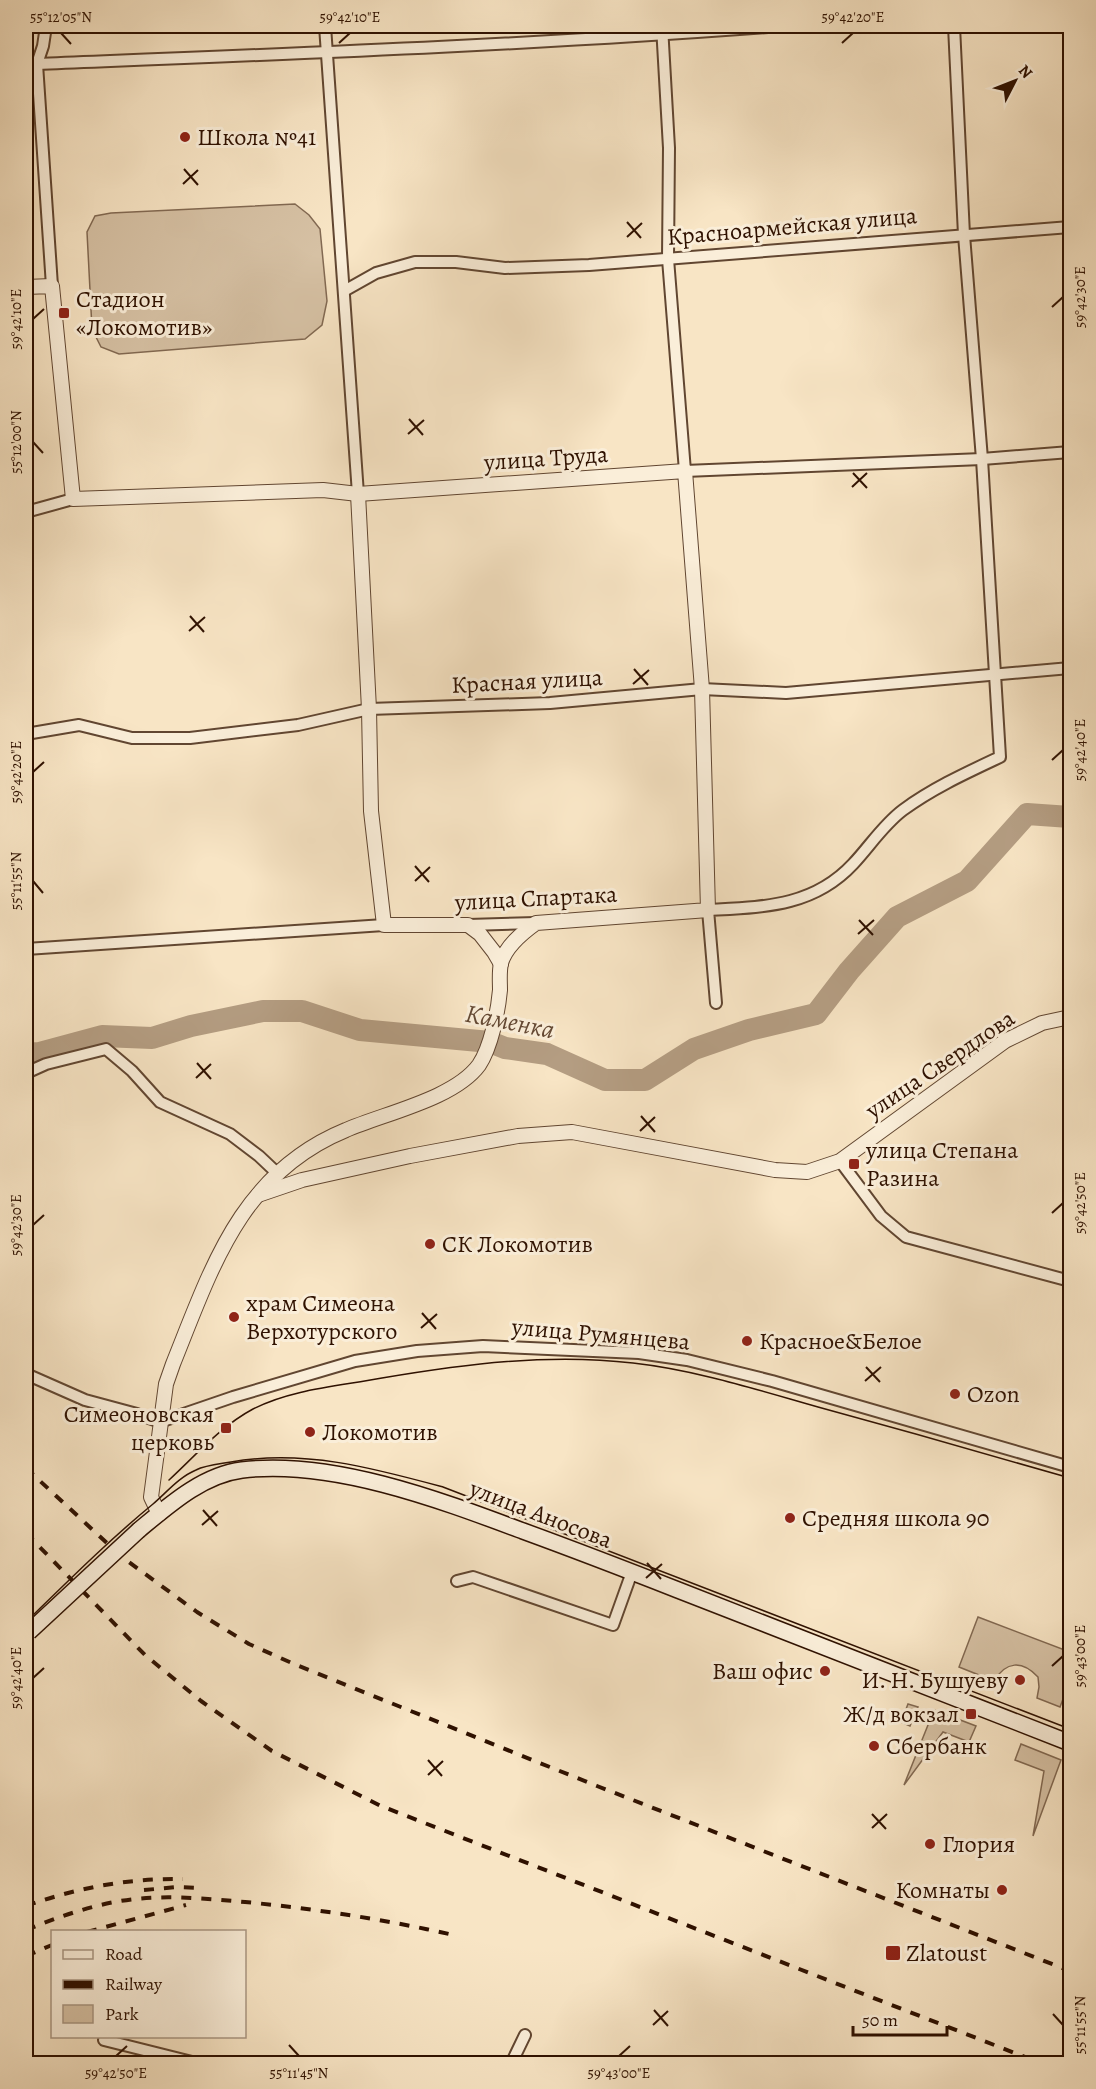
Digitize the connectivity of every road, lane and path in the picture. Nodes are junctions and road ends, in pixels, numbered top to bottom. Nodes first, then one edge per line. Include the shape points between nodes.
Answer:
1 (46, 26) edge
2 (326, 26) edge
3 (781, 26) edge
4 (954, 26) edge
5 (662, 30) edge
6 (327, 52) junction
7 (26, 60) edge
8 (37, 64) junction
9 (1071, 227) edge
10 (964, 235) junction
11 (668, 259) junction
12 (52, 286) junction
13 (26, 287) edge
14 (344, 291) junction
15 (1071, 453) edge
16 (982, 459) junction
17 (685, 471) junction
18 (358, 494) junction
19 (73, 499) junction
20 (26, 512) edge
21 (1071, 668) edge
22 (994, 674) junction
23 (702, 689) junction
24 (369, 709) junction
25 (26, 734) edge
26 (708, 910) junction
27 (536, 923) junction
28 (384, 925) junction
29 (468, 925) junction
30 (26, 949) edge
31 (501, 964) junction
32 (716, 1003) dead end
33 (1071, 1017) edge
34 (26, 1073) edge
35 (840, 1161) junction
36 (277, 1173) junction
37 (256, 1195) junction
38 (1071, 1281) edge
39 (26, 1374) edge
40 (160, 1422) junction
41 (1071, 1467) edge
42 (159, 1514) junction
43 (632, 1572) junction
44 (456, 1581) dead end
45 (27, 1634) edge
46 (1071, 1743) edge
47 (525, 2035) dead end
48 (104, 2040) dead end
49 (200, 2064) edge
50 (511, 2064) edge

1 - 8 street
2 - 6 street
3 - 5 street
4 - 10 street
5 - 6 street
5 - 11 street via 669,148
6 - 8 street
6 - 14 street
7 - 8 street
8 - 12 street
9 - 10 street, Красноармейская улица
10 - 11 street, Красноармейская улица
10 - 16 street
11 - 14 street, Красноармейская улица via 505,268 415,262 376,273
11 - 17 street
12 - 13 street
12 - 19 street
14 - 18 street
15 - 16 street, улица Труда
16 - 17 street, улица Труда
16 - 22 street
17 - 18 street, улица Труда
17 - 23 street
18 - 19 street, улица Труда via 323,490
18 - 24 street
19 - 20 street, улица Труда
21 - 22 street, Красная улица
22 - 23 street, Красная улица via 786,693
22 - 26 street, улица Спартака via 1000,757 932,790 902,811 852,866 823,888 797,901 768,907
23 - 24 street, Красная улица via 550,703
23 - 26 street
24 - 25 street, Красная улица via 298,726 190,738 132,738 79,725
24 - 28 street via 371,811
26 - 27 street, улица Спартака
26 - 32 street
27 - 29 street, улица Спартака
27 - 31 street via 522,933
28 - 29 street, улица Спартака
28 - 30 street, улица Спартака
29 - 31 street via 480,934
31 - 36 street via 500,993 490,1042 480,1064 465,1080 444,1093 314,1144
33 - 35 street, улица Свердлова via 1042,1023 1005,1041
34 - 36 street via 106,1049 160,1102 230,1134
35 - 37 street, улица Свердлова via 807,1172 775,1170 572,1132 518,1136 410,1156 302,1180
35 - 38 street via 881,1216 906,1237
36 - 37 street
37 - 40 street via 222,1246 189,1323 166,1384
39 - 40 street via 85,1400
40 - 41 street, улица Румянцева via 355,1361 417,1351 483,1346 639,1353 687,1360 772,1382
40 - 42 street via 151,1497
42 - 43 main road, улица Аносова via 217,1477 240,1470 291,1469 355,1477 439,1499
42 - 45 main road, улица Аносова, bridge
43 - 44 street via 613,1625 473,1577
43 - 46 main road, улица Аносова
47 - 50 street
48 - 49 street

